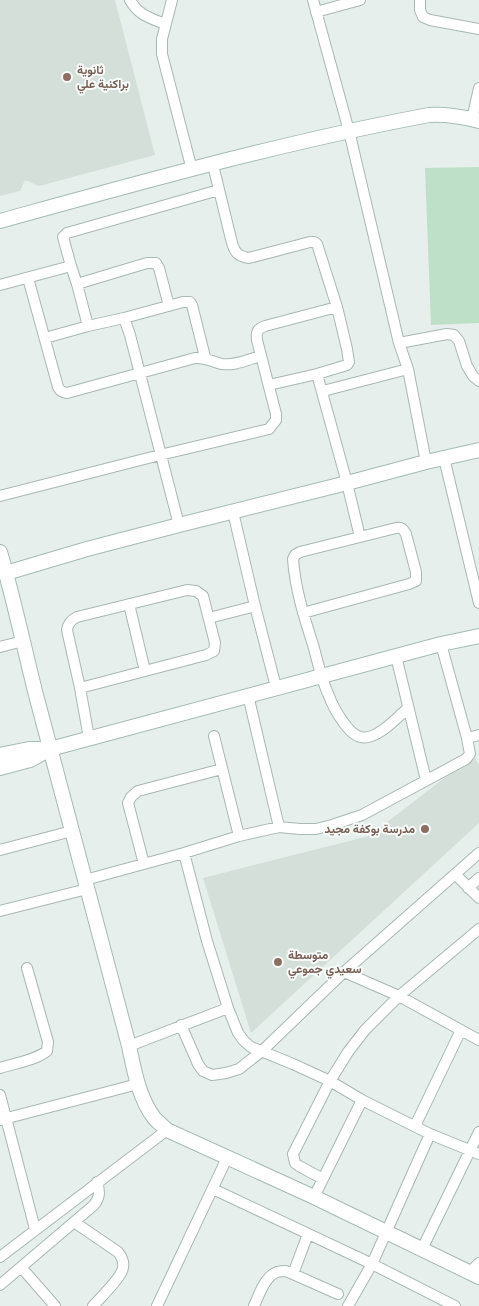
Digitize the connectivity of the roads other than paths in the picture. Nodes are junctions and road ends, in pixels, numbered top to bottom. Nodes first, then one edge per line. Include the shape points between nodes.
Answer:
1 (130, 0) edge
2 (172, 0) edge
3 (313, 0) edge
4 (360, 0) edge
5 (420, 0) edge
6 (316, 12) junction
7 (165, 24) junction
8 (479, 29) edge
9 (479, 88) edge
10 (475, 120) edge
11 (349, 131) junction
12 (213, 165) junction
13 (192, 170) junction
14 (219, 190) junction
15 (0, 222) edge
16 (72, 266) junction
17 (28, 278) junction
18 (77, 284) junction
19 (0, 285) edge
20 (170, 306) junction
21 (337, 307) junction
22 (124, 318) junction
23 (88, 326) junction
24 (45, 338) junction
25 (399, 342) junction
26 (261, 356) junction
27 (205, 357) junction
28 (408, 369) junction
29 (140, 373) junction
30 (317, 374) junction
31 (479, 381) edge
32 (269, 385) junction
33 (323, 391) junction
34 (479, 450) edge
35 (160, 455) junction
36 (444, 458) junction
37 (426, 462) junction
38 (348, 483) junction
39 (0, 496) edge
40 (233, 512) junction
41 (179, 525) junction
42 (360, 537) junction
43 (0, 552) edge
44 (3, 574) edge
45 (477, 588) edge
46 (479, 603) edge
47 (129, 604) junction
48 (255, 606) junction
49 (303, 612) junction
50 (209, 618) junction
51 (479, 636) edge
52 (23, 641) junction
53 (441, 644) junction
54 (0, 647) edge
55 (396, 656) junction
56 (146, 672) junction
57 (322, 676) junction
58 (276, 687) junction
59 (80, 688) junction
60 (248, 695) junction
61 (408, 708) junction
62 (479, 735) edge
63 (214, 736) dead end
64 (89, 738) junction
65 (467, 738) junction
66 (50, 749) junction
67 (0, 755) edge
68 (0, 768) edge
69 (222, 769) junction
70 (426, 780) junction
71 (279, 827) junction
72 (72, 831) junction
73 (240, 836) junction
74 (0, 850) edge
75 (479, 852) edge
76 (184, 853) junction
77 (144, 864) junction
78 (455, 874) junction
79 (479, 878) edge
80 (86, 884) junction
81 (468, 888) junction
82 (479, 898) edge
83 (0, 911) edge
84 (479, 929) edge
85 (27, 968) dead end
86 (344, 972) junction
87 (399, 996) junction
88 (228, 1008) junction
89 (181, 1026) junction
90 (461, 1030) junction
91 (479, 1040) edge
92 (129, 1046) junction
93 (262, 1051) junction
94 (0, 1068) edge
95 (330, 1081) junction
96 (138, 1084) junction
97 (0, 1095) edge
98 (362, 1100) junction
99 (3, 1119) edge
100 (416, 1126) junction
101 (167, 1130) junction
102 (479, 1132) edge
103 (430, 1134) junction
104 (475, 1152) edge
105 (227, 1158) junction
106 (323, 1179) junction
107 (97, 1182) junction
108 (213, 1189) junction
109 (314, 1197) junction
110 (74, 1222) junction
111 (35, 1229) junction
112 (386, 1232) junction
113 (308, 1234) junction
114 (422, 1249) junction
115 (0, 1257) edge
116 (372, 1264) junction
117 (21, 1266) junction
118 (476, 1271) edge
119 (292, 1274) junction
120 (0, 1285) edge
121 (338, 1294) dead end
122 (55, 1306) edge
123 (93, 1306) edge
124 (157, 1306) edge
125 (254, 1306) edge
126 (348, 1306) edge
127 (456, 1306) edge

1 - 7 street via 138,12
2 - 7 street
3 - 6 street
4 - 6 street
5 - 8 street via 423,17
6 - 11 street
7 - 13 street via 162,54
9 - 10 street
10 - 11 main road via 429,115
11 - 12 main road
11 - 25 street
12 - 13 main road
12 - 14 street
13 - 15 main road
14 - 16 street via 67,233 63,237
14 - 21 street via 236,254 248,258 314,242
16 - 17 street
16 - 18 street
17 - 19 street
17 - 24 street
18 - 20 street via 156,263
18 - 23 street
20 - 22 street
20 - 27 street via 190,302
21 - 26 street via 260,328 256,334
21 - 30 street via 349,362
22 - 23 street
22 - 29 street
23 - 24 street
24 - 29 street via 62,392
25 - 28 street
25 - 31 street via 454,335 467,366
26 - 27 street via 228,364
26 - 32 street
27 - 29 street
28 - 33 street
28 - 37 street
29 - 35 street
30 - 32 street
30 - 33 street
32 - 35 street via 276,414 276,420 269,429
33 - 38 street
34 - 36 main road
35 - 39 street
35 - 41 street
36 - 37 main road
36 - 45 street
37 - 38 main road
38 - 40 main road
38 - 42 street
40 - 41 main road
40 - 48 street
41 - 44 main road
42 - 49 street via 295,555 293,566
42 - 49 street via 403,529 416,581
43 - 44 main road
44 - 52 main road
45 - 46 street
47 - 50 street via 192,590 203,596
47 - 56 street
47 - 59 street via 77,617 70,622 67,630
48 - 50 street
48 - 58 street
49 - 57 street
50 - 56 street via 216,643 214,651
51 - 53 main road
52 - 54 street
52 - 66 main road
53 - 55 main road
53 - 65 street
55 - 57 main road
55 - 61 street
56 - 59 street
57 - 58 main road
57 - 61 street via 335,709 353,734 359,737 378,733
58 - 60 main road
59 - 64 street
60 - 64 main road
60 - 71 street
61 - 70 street
62 - 65 street
63 - 69 street
64 - 66 main road
65 - 70 street via 470,754 466,759
66 - 67 main road via 29,749
66 - 68 main road via 30,760
66 - 72 main road
69 - 73 street
69 - 77 street via 138,791 131,797 128,803 130,814
70 - 71 street via 362,815 332,825 316,829
71 - 73 street
72 - 74 street
72 - 80 main road
73 - 76 street
75 - 78 street
76 - 77 street
76 - 88 street
77 - 80 street
78 - 81 street
78 - 86 street
79 - 81 street
80 - 83 street
80 - 92 main road
81 - 82 street
84 - 87 street
85 - 94 street via 48,1042 47,1051
86 - 87 street
86 - 93 street
87 - 90 street
87 - 95 street via 365,1030
88 - 89 street
88 - 93 street via 244,1041 251,1048
89 - 92 street
89 - 93 street via 198,1064 212,1075 239,1069
90 - 91 street
90 - 100 street
92 - 96 main road
93 - 95 street
95 - 98 street
95 - 106 street via 293,1154 295,1163
96 - 99 street
96 - 101 main road via 146,1104
97 - 99 street
98 - 100 street
98 - 106 street
99 - 111 street
100 - 103 street
101 - 105 main road
101 - 107 street
102 - 104 street
103 - 104 street
103 - 112 street
104 - 114 street via 447,1197
105 - 108 street
105 - 109 main road
106 - 109 street
107 - 110 street via 99,1198
107 - 111 street
108 - 113 street
108 - 124 street
109 - 112 main road
110 - 117 street
110 - 123 street via 118,1252 123,1260 122,1270
111 - 115 street
112 - 114 main road
112 - 116 street
113 - 116 street
113 - 119 street
114 - 118 main road
116 - 126 street
116 - 127 street
117 - 120 street
117 - 122 street
119 - 121 street
119 - 125 street via 277,1272 269,1277

